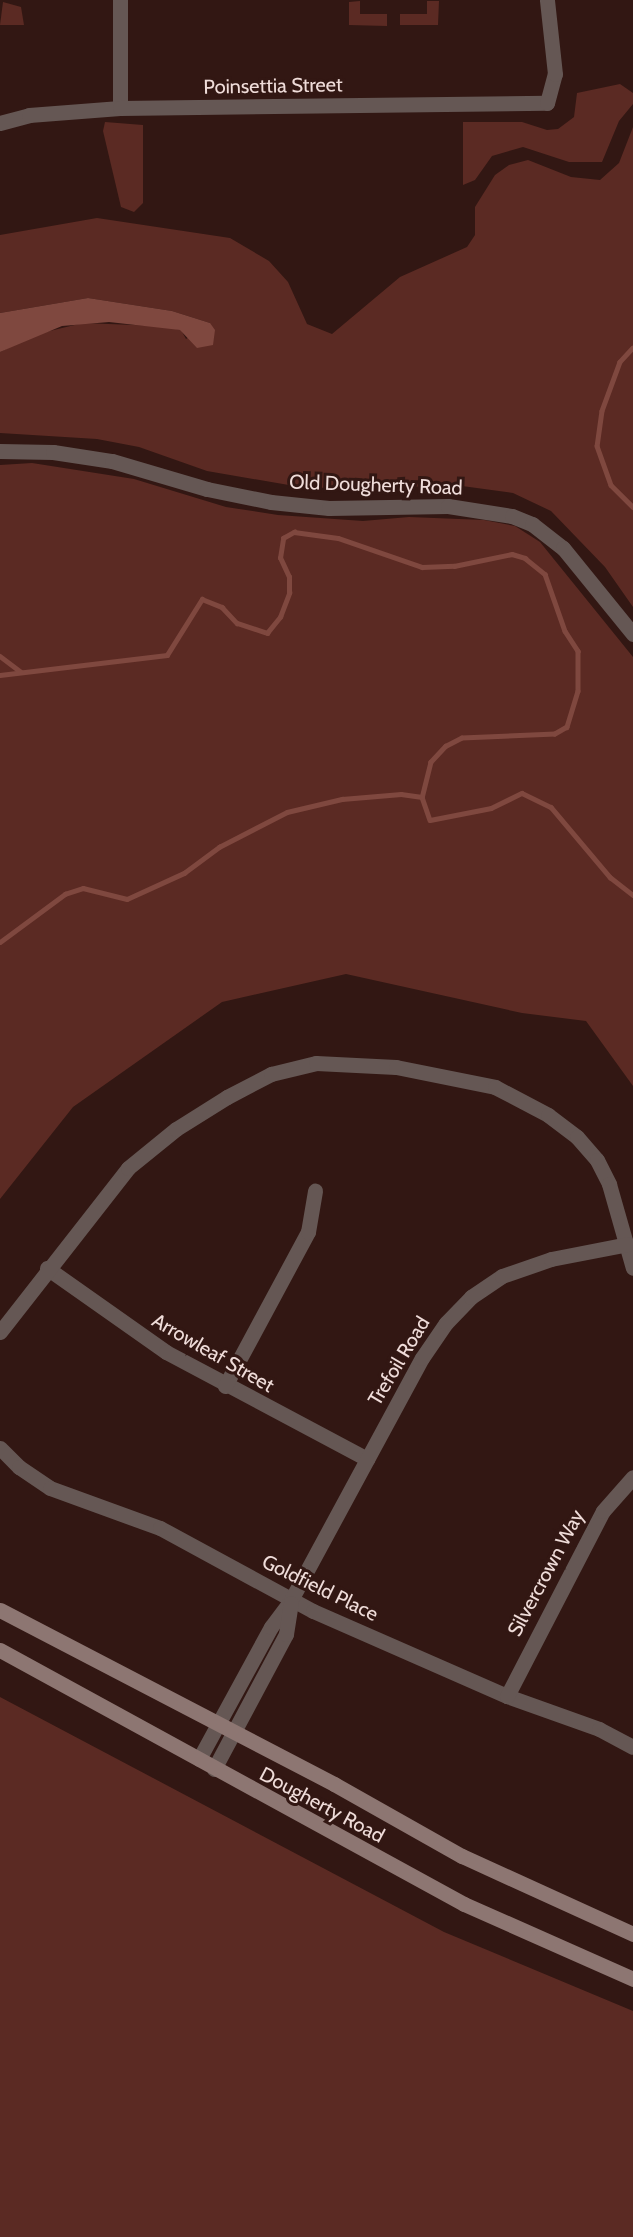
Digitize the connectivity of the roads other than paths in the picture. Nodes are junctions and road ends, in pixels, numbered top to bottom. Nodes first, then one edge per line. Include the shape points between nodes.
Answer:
1 (120, 0) edge
2 (547, 0) edge
3 (120, 108) junction
4 (0, 123) edge
5 (0, 451) edge
6 (633, 634) edge
7 (315, 1191) dead end
8 (628, 1244) junction
9 (47, 1268) junction
10 (633, 1268) edge
11 (0, 1332) edge
12 (225, 1386) junction
13 (0, 1448) edge
14 (367, 1459) junction
15 (633, 1476) edge
16 (291, 1600) junction
17 (0, 1610) edge
18 (0, 1650) edge
19 (507, 1696) junction
20 (217, 1725) junction
21 (234, 1732) junction
22 (633, 1747) edge
23 (199, 1759) junction
24 (214, 1769) junction
25 (633, 1934) edge
26 (633, 1979) edge

1 - 3 street
2 - 3 street, Poinsettia Street via 555,74 547,103
3 - 4 street, Poinsettia Street via 29,115
5 - 6 street, Old Dougherty Road via 52,452 112,461 207,489 271,502 329,508 448,506 503,513 531,524 563,548
7 - 12 street via 308,1232
8 - 9 street via 609,1184 597,1161 577,1137 515,1094 396,1067 316,1063 271,1074 176,1129 128,1168
8 - 10 street
8 - 14 street, Trefoil Road via 551,1259 502,1276 471,1297 433,1340
9 - 11 street
9 - 12 street, Arrowleaf Street via 126,1326
12 - 14 street, Arrowleaf Street
13 - 16 street, Goldfield Place via 50,1488 160,1528
14 - 16 street, Trefoil Road
15 - 19 street, Silvercrown Way via 603,1511
16 - 19 street, Goldfield Place
16 - 20 street, Trefoil Road via 271,1627
16 - 21 street, Trefoil Road via 286,1634
17 - 20 main road, Dougherty Road
18 - 23 main road, Dougherty Road
19 - 22 street, Goldfield Place via 599,1729
20 - 21 main road, Dougherty Road
20 - 23 street, Trefoil Road
21 - 24 street, Trefoil Road
21 - 25 main road, Dougherty Road via 462,1856
23 - 24 main road, Dougherty Road
24 - 26 main road, Dougherty Road via 464,1904

